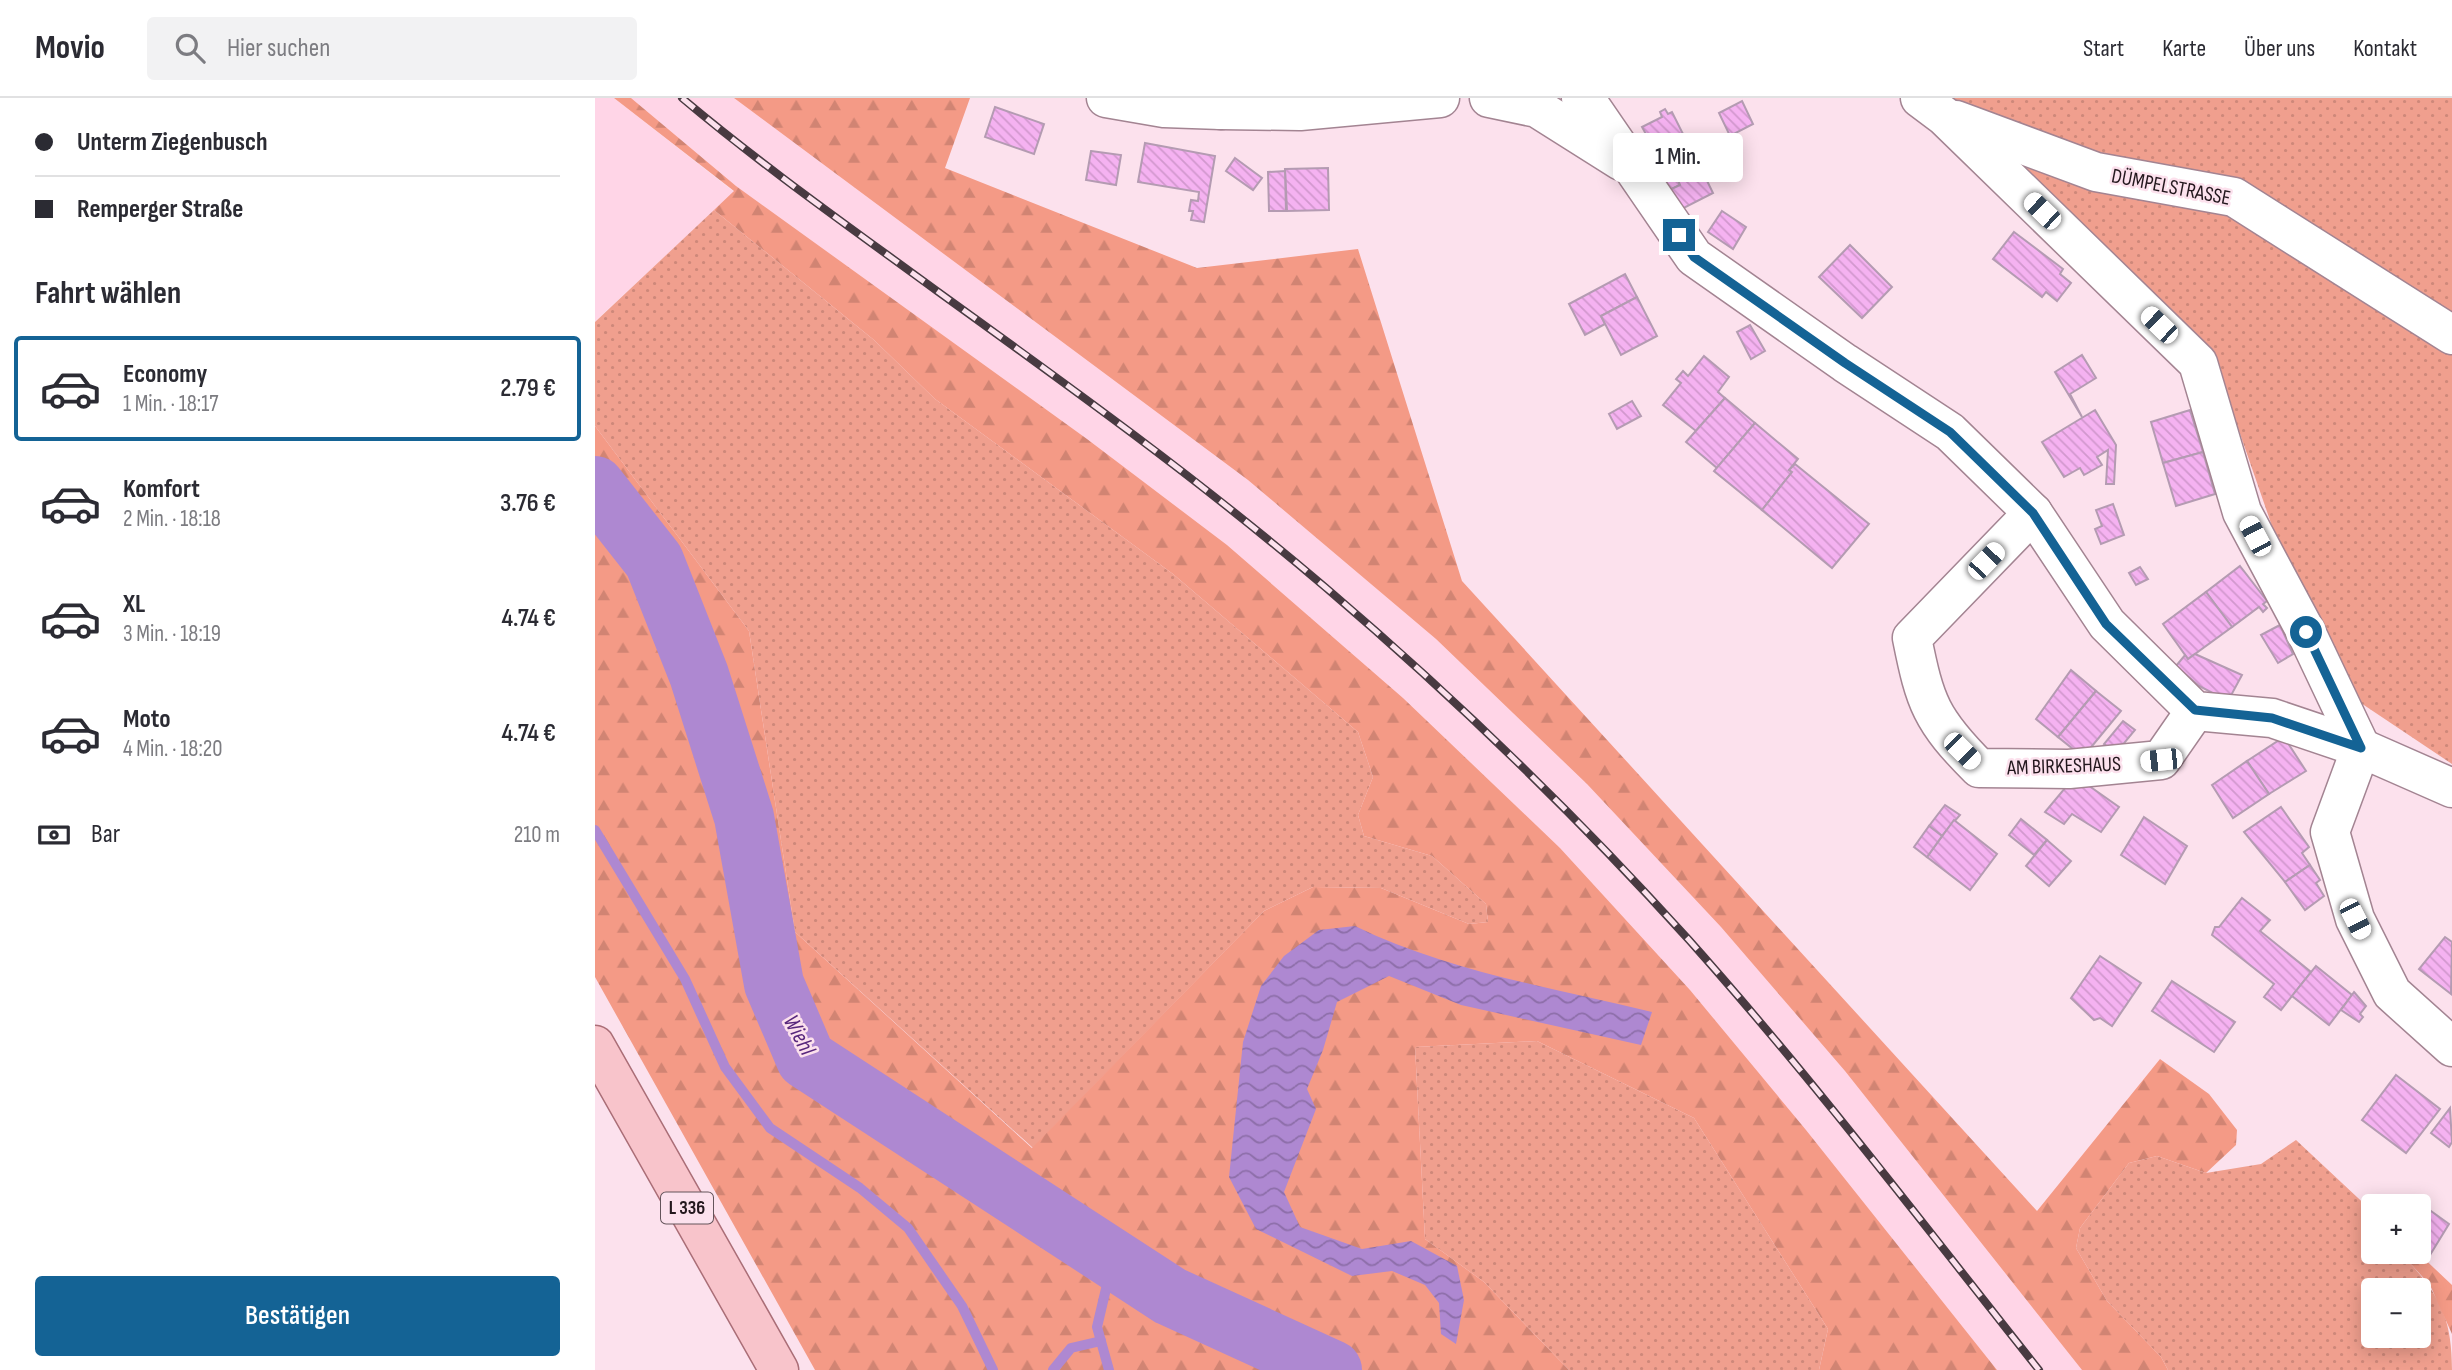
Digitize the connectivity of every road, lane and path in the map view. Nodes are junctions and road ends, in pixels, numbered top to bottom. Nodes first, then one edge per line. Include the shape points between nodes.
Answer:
1 (1107, 98) edge
2 (1440, 98) edge
3 (1489, 98) edge
4 (1581, 98) edge
5 (1229, 104) edge
6 (1936, 104) edge
7 (1634, 169) junction
8 (2452, 335) edge
9 (2033, 513) junction
10 (2195, 710) junction
11 (2361, 748) junction
12 (2452, 788) edge
13 (595, 1045) edge
14 (2452, 1047) edge
15 (779, 1370) edge

1 - 5 street via 1164,108
2 - 5 street via 1300,111
3 - 7 street via 1537,108
4 - 7 street
6 - 8 street, DÜMPELSTRASSE via 2096,172 2234,197
6 - 11 street via 2198,363 2242,512
7 - 9 street via 1694,257 1950,432
9 - 10 street via 2106,624
9 - 10 street, AM BIRKESHAUS via 1912,638 1924,694 1945,734 1979,768 2069,769 2161,760
10 - 11 street via 2272,718
11 - 12 street
11 - 14 street via 2330,832 2355,919 2392,993
13 - 15 main road, L 336

